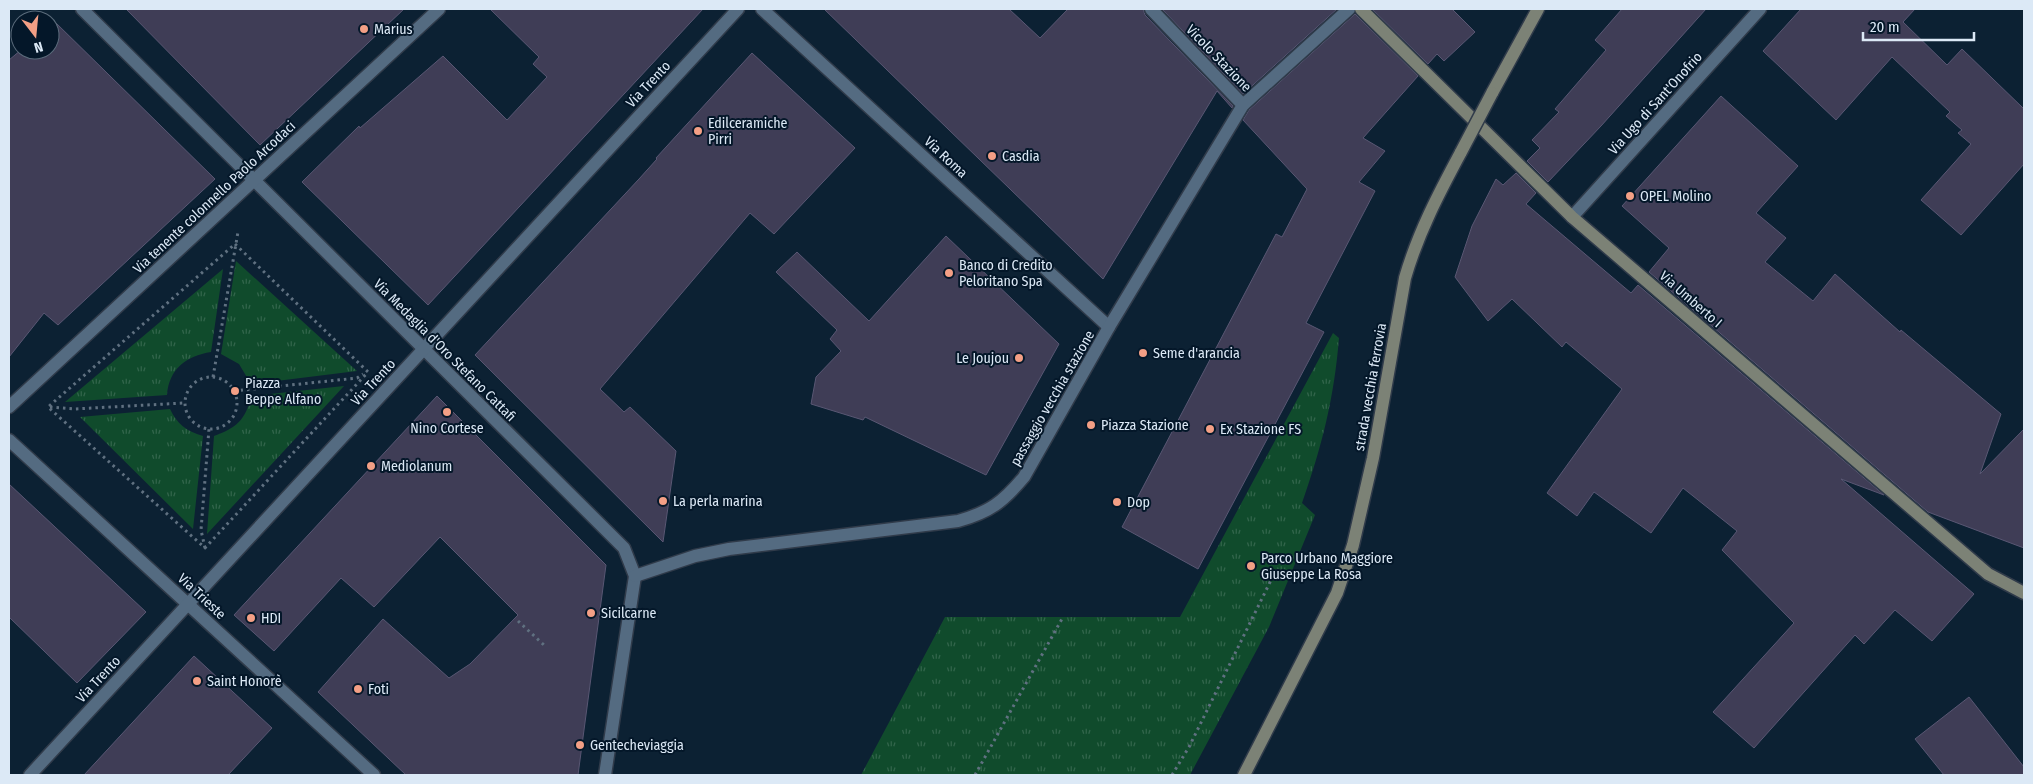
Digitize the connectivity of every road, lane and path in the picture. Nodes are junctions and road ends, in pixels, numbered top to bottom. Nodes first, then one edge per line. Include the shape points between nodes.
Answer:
1 (82, 9) edge
2 (439, 9) edge
3 (738, 9) edge
4 (762, 9) edge
5 (1152, 9) edge
6 (1349, 9) edge
7 (1361, 9) edge
8 (1538, 9) edge
9 (1760, 9) edge
10 (1243, 106) junction
11 (254, 180) junction
12 (1572, 217) junction
13 (240, 226) dead end
14 (235, 244) junction
15 (1109, 328) junction
16 (424, 349) junction
17 (376, 369) dead end
18 (368, 372) junction
19 (213, 377) junction
20 (234, 391) junction
21 (184, 403) junction
22 (9, 407) edge
23 (48, 407) junction
24 (40, 409) dead end
25 (209, 429) junction
26 (9, 440) edge
27 (205, 548) junction
28 (202, 557) dead end
29 (1277, 568) dead end
30 (635, 576) junction
31 (2022, 592) edge
32 (189, 604) junction
33 (2024, 604) edge
34 (1063, 617) dead end
35 (518, 622) dead end
36 (544, 646) dead end
37 (30, 775) edge
38 (374, 775) edge
39 (605, 775) edge
40 (976, 775) edge
41 (1172, 775) edge
42 (1244, 775) edge

1 - 11 street, Via Medaglia d'Oro Stefano Cattafi
2 - 11 street, Via tenente colonnello Paolo Arcodaci
3 - 16 street, Via Trento
4 - 15 street, Via Roma
5 - 10 street, Vicolo Stazione
6 - 10 street, passaggio vecchia stazione
7 - 12 street, Via Umberto I
8 - 42 street, strada vecchia ferrovia, bridge via 1414,246 1405,278 1364,501 1337,593
9 - 12 street, Via Ugo di Sant'Onofrio
10 - 15 street, passaggio vecchia stazione
11 - 16 street, Via Medaglia d'Oro Stefano Cattafi
11 - 22 street, Via tenente colonnello Paolo Arcodaci
12 - 31 street, Via Umberto I via 1988,574
13 - 14 path
14 - 18 path
14 - 19 path
14 - 23 path
15 - 30 street, passaggio vecchia stazione via 1024,477 1007,497 984,514 958,521 729,549 695,556
16 - 30 street, Via Medaglia d'Oro Stefano Cattafi via 624,548
16 - 32 street, Via Trento
17 - 18 path
18 - 20 path via 357,378
18 - 27 path
19 - 20 path via 229,384
19 - 21 path via 204,377 190,386
20 - 25 path via 237,408 234,416 222,427
21 - 23 path via 74,410
21 - 25 path via 189,419
23 - 24 path
23 - 27 path
25 - 27 path via 201,530
26 - 32 street, Via Trieste
27 - 28 path
29 - 41 path
30 - 39 street
31 - 33 street
32 - 37 street, Via Trento
32 - 38 street, Via Trieste
34 - 40 path
35 - 36 path

